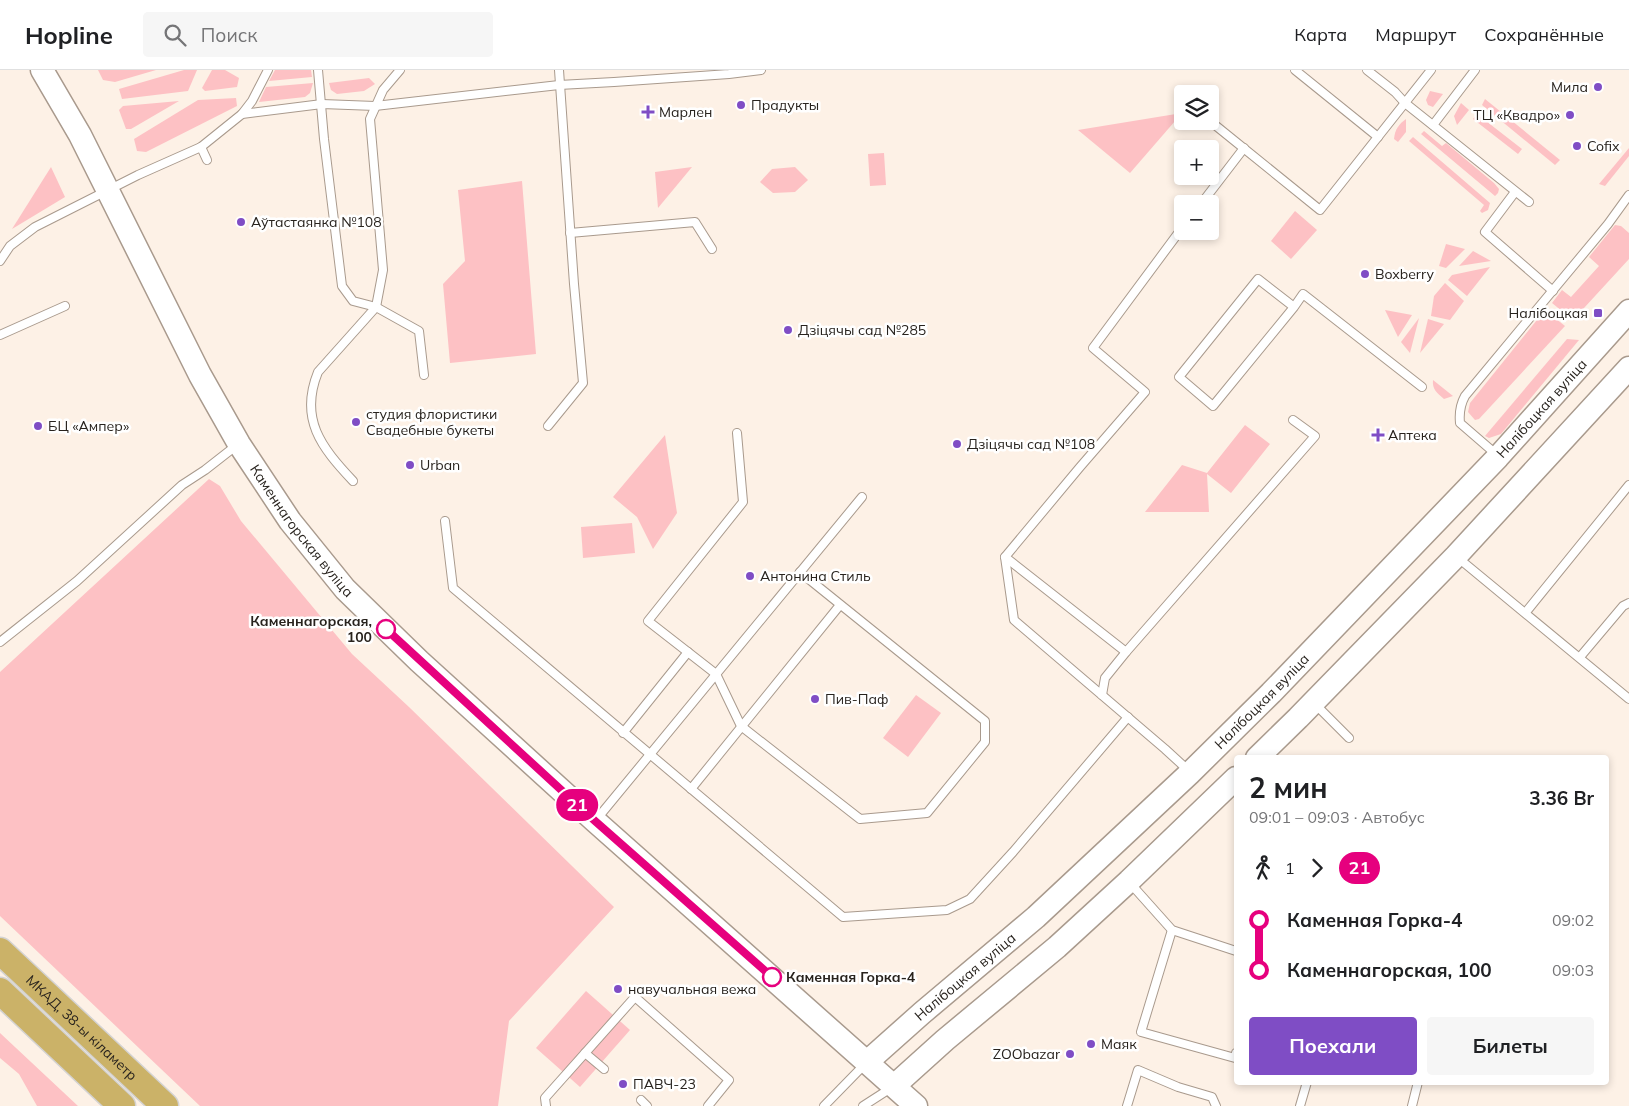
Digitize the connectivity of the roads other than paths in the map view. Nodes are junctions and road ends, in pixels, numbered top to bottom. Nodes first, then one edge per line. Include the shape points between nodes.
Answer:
1 (42, 70) edge
2 (268, 70) edge
3 (318, 70) edge
4 (400, 70) edge
5 (559, 70) edge
6 (761, 70) edge
7 (1295, 70) edge
8 (1367, 70) edge
9 (1430, 70) edge
10 (1475, 70) edge
11 (559, 84) junction
12 (1405, 103) junction
13 (322, 104) junction
14 (375, 106) junction
15 (242, 114) junction
16 (1433, 125) junction
17 (1219, 128) edge
18 (1378, 137) junction
19 (201, 147) junction
20 (1244, 148) junction
21 (206, 160) dead end
22 (108, 190) junction
23 (1515, 192) junction
24 (1208, 195) edge
25 (1629, 195) edge
26 (1529, 202) dead end
27 (570, 233) junction
28 (1174, 239) edge
29 (712, 249) dead end
30 (0, 261) edge
31 (1553, 291) junction
32 (65, 306) dead end
33 (376, 307) junction
34 (1294, 307) junction
35 (1629, 311) edge
36 (0, 335) edge
37 (1629, 368) edge
38 (424, 375) dead end
39 (1422, 387) dead end
40 (1293, 420) dead end
41 (548, 426) dead end
42 (738, 433) dead end
43 (239, 444) junction
44 (1498, 457) junction
45 (353, 481) dead end
46 (1629, 485) edge
47 (862, 497) dead end
48 (445, 521) dead end
49 (1456, 556) junction
50 (1005, 557) junction
51 (800, 572) junction
52 (1629, 603) edge
53 (840, 605) junction
54 (1526, 612) junction
55 (0, 642) edge
56 (688, 652) junction
57 (1126, 652) junction
58 (1580, 657) junction
59 (716, 674) junction
60 (1102, 696) junction
61 (1629, 699) edge
62 (1313, 701) junction
63 (1128, 717) junction
64 (740, 726) junction
65 (623, 733) junction
66 (1349, 738) dead end
67 (650, 755) junction
68 (1260, 755) edge
69 (1190, 772) junction
70 (1234, 780) edge
71 (691, 789) junction
72 (595, 821) junction
73 (1129, 881) junction
74 (1172, 930) junction
75 (1234, 950) edge
76 (0, 951) edge
77 (0, 991) edge
78 (585, 1053) junction
79 (1234, 1058) edge
80 (867, 1062) junction
81 (604, 1069) dead end
82 (1306, 1085) edge
83 (1417, 1085) edge
84 (894, 1086) junction
85 (122, 1106) edge
86 (165, 1106) edge
87 (546, 1106) edge
88 (708, 1106) edge
89 (824, 1106) edge
90 (863, 1106) edge
91 (916, 1106) edge
92 (1127, 1106) edge
93 (1216, 1106) edge
94 (1300, 1106) edge
95 (1412, 1106) edge

1 - 22 main road, Каменнагорская вуліца via 70,115
2 - 15 lane
3 - 13 lane
4 - 14 lane via 383,90
5 - 11 lane
6 - 11 lane
7 - 18 lane
8 - 12 lane
9 - 12 lane
10 - 16 lane
11 - 14 lane
11 - 27 lane
12 - 16 lane
12 - 18 lane
13 - 14 lane
13 - 15 lane
13 - 33 lane via 342,286 353,301
14 - 33 lane via 370,120 383,270
15 - 19 lane
16 - 23 lane
17 - 20 lane
18 - 20 lane via 1320,210
19 - 21 lane
19 - 22 lane
20 - 24 lane
22 - 30 lane via 35,227 10,246
22 - 43 main road, Каменнагорская вуліца via 200,374
23 - 26 lane
23 - 31 lane via 1484,232
25 - 31 lane
27 - 29 lane via 695,222
27 - 41 lane via 583,383
28 - 50 lane via 1093,348 1145,392
31 - 44 lane via 1462,403 1460,423
32 - 36 lane
33 - 38 lane via 419,331
33 - 45 lane via 318,372 310,401 317,434
34 - 34 lane via 1212,406 1179,377 1258,278
34 - 39 lane via 1303,294
35 - 44 main road, Налібоцкая вуліца
37 - 49 main road
40 - 57 lane via 1315,436
42 - 56 lane via 743,502 648,621
43 - 55 lane via 182,485 77,580
43 - 72 main road, Каменнагорская вуліца via 290,521 345,589
44 - 69 main road, Налібоцкая вуліца via 1271,693
46 - 54 lane
47 - 51 lane
48 - 65 lane via 453,588
49 - 54 lane
49 - 62 main road
50 - 57 lane
50 - 60 lane via 1014,620
51 - 53 lane
51 - 59 lane
52 - 58 lane
53 - 64 lane
53 - 64 lane via 985,721 985,742 927,813 860,819
54 - 58 lane
56 - 59 lane
56 - 65 lane
57 - 60 lane via 1105,678
58 - 61 lane
59 - 64 lane
59 - 67 lane
60 - 63 lane
62 - 66 lane
62 - 68 main road
63 - 69 lane
63 - 71 lane via 970,899 947,910 843,918
64 - 71 lane
65 - 67 lane
67 - 71 lane
67 - 72 lane
69 - 80 main road, Налібоцкая вуліца via 1036,917
70 - 73 main road
72 - 80 main road, Каменнагорская вуліца
73 - 74 lane
73 - 84 main road
74 - 75 lane
74 - 79 lane via 1141,1032
76 - 86 highway, МКАД, 38-ы кіламетр
77 - 85 highway
78 - 81 lane
78 - 87 lane via 545,1098
78 - 88 lane via 635,997 730,1080
80 - 84 main road, Каменнагорская вуліца
80 - 89 lane
82 - 94 lane
83 - 95 lane
84 - 90 lane
84 - 91 main road, Каменнагорская вуліца
92 - 93 lane via 1138,1070 1212,1097

